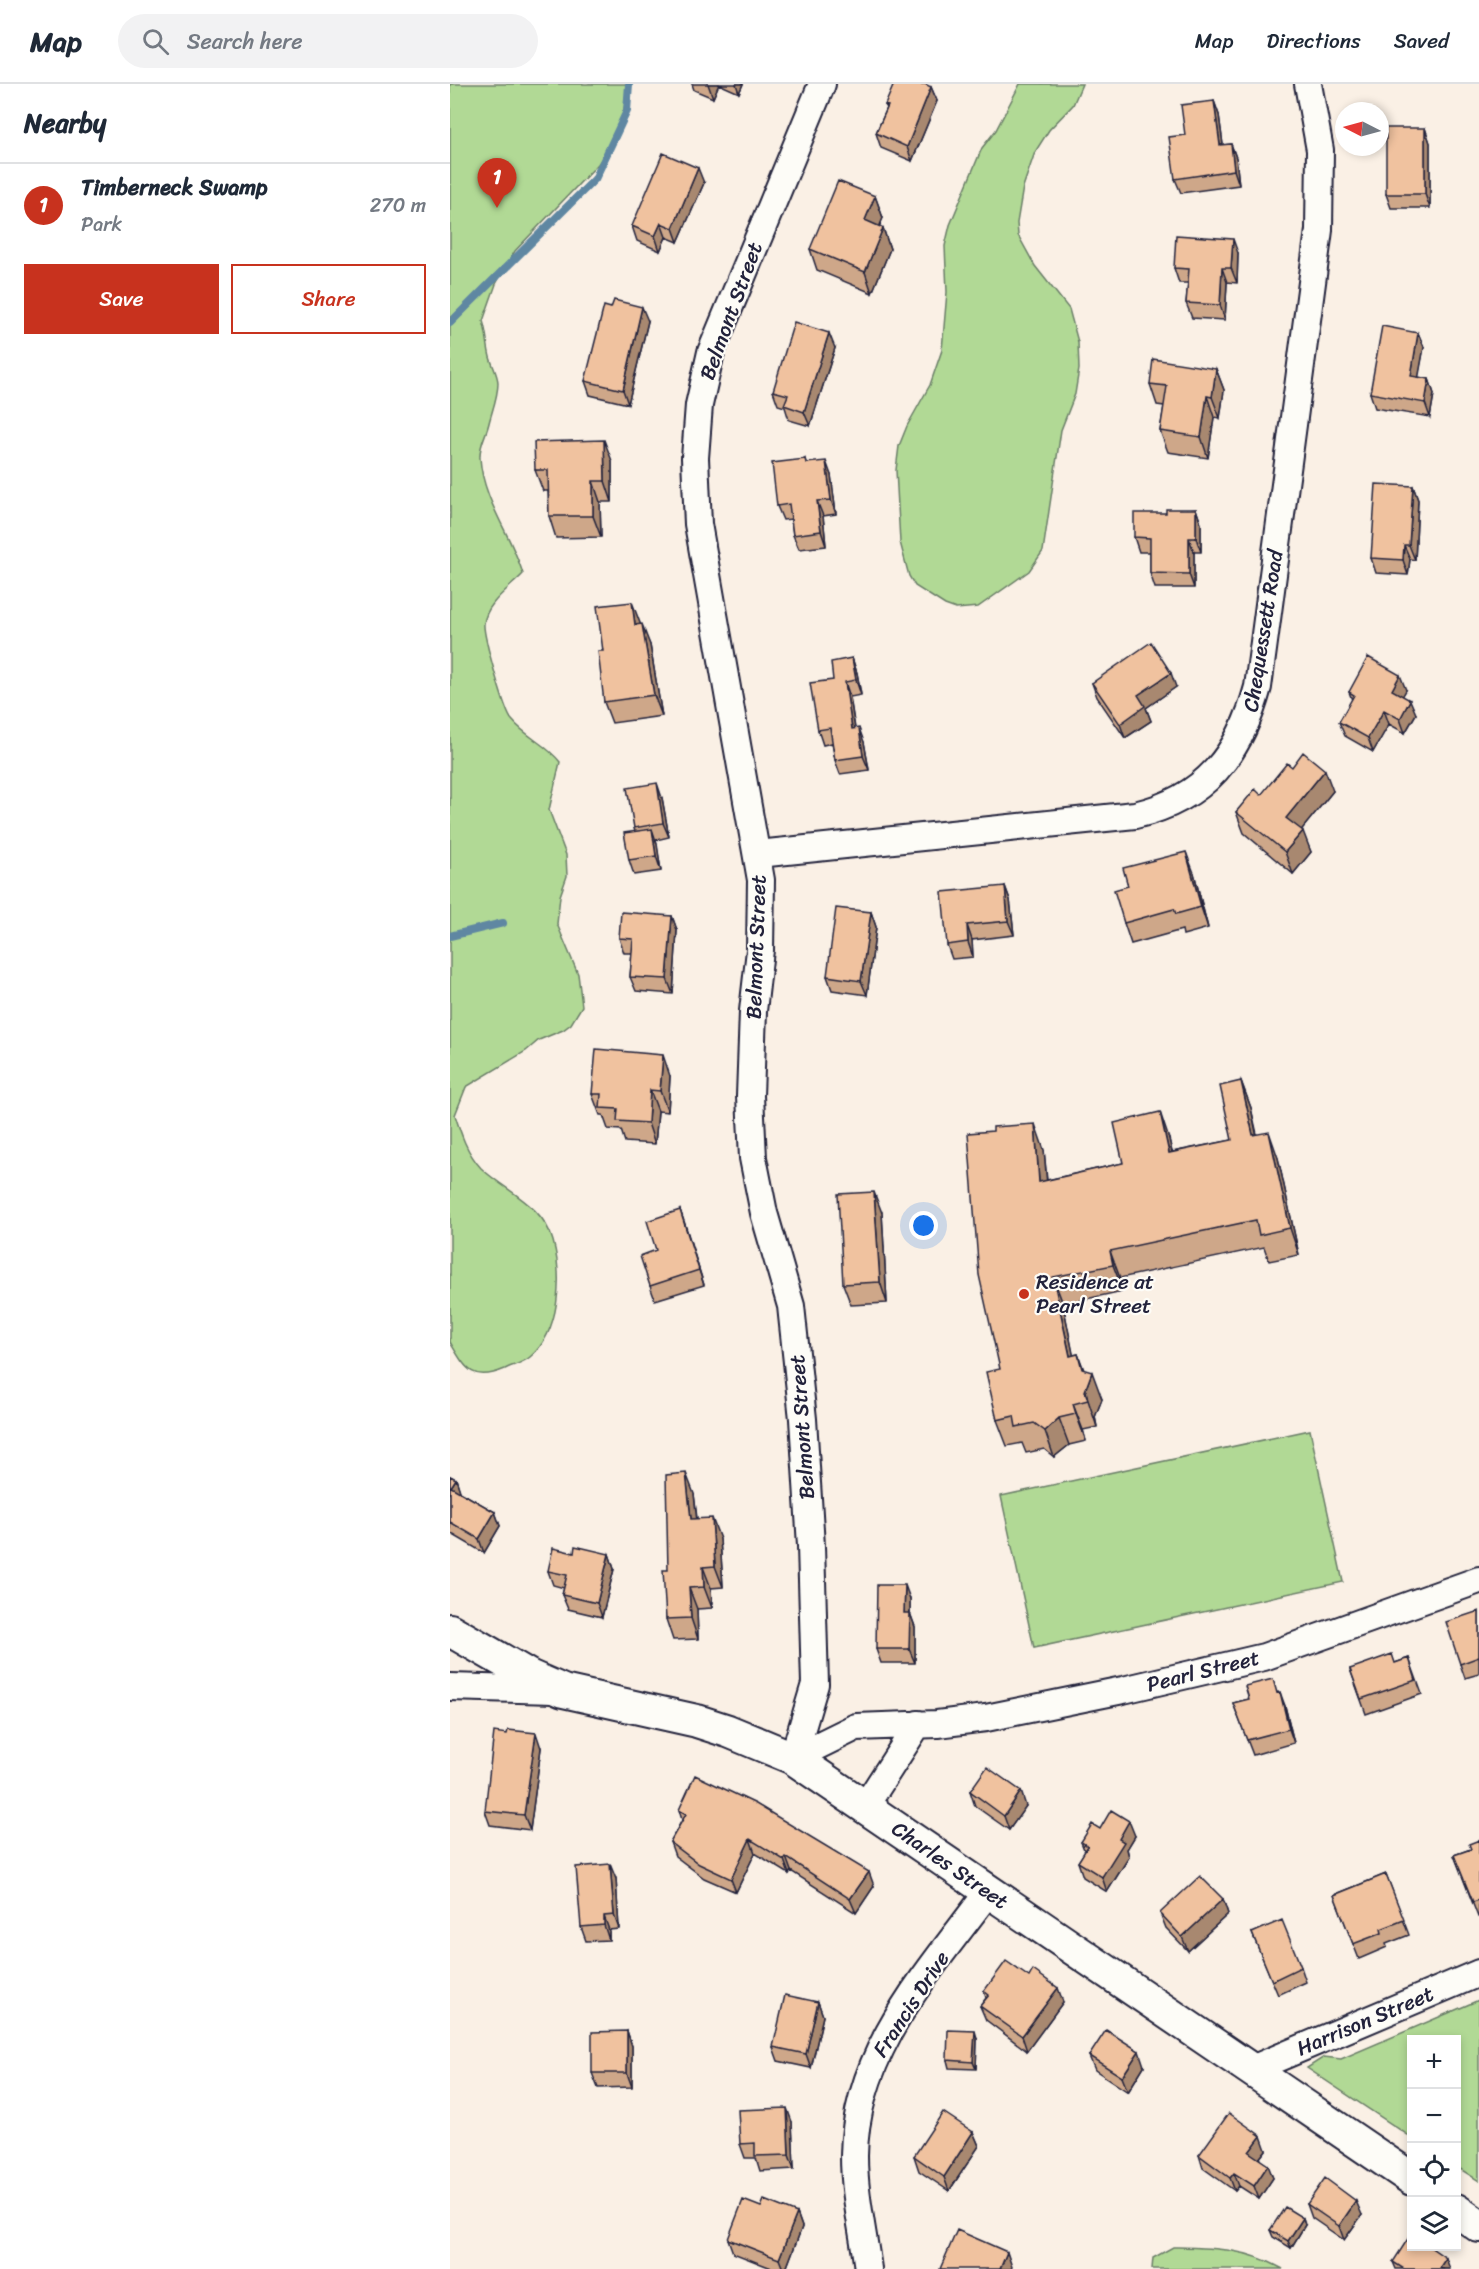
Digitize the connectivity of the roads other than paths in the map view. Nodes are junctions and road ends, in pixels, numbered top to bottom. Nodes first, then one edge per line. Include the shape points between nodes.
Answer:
1 (822, 84) edge
2 (1308, 84) edge
3 (758, 854) junction
4 (1479, 1580) edge
5 (450, 1630) edge
6 (450, 1687) edge
7 (563, 1690) junction
8 (918, 1724) junction
9 (793, 1758) junction
10 (866, 1805) junction
11 (988, 1892) junction
12 (1479, 1973) edge
13 (1252, 2069) junction
14 (1407, 2176) edge
15 (1461, 2213) edge
16 (1479, 2226) edge
17 (868, 2269) edge

1 - 3 street, Belmont Street via 720,326 704,378 696,431 698,524
2 - 3 street, Chequessett Road via 1320,150 1317,247 1258,687 1248,722 1229,755 1203,783 1182,797 1135,815
3 - 9 street, Belmont Street via 761,913 750,1065 751,1136 760,1197 789,1292 795,1331 811,1546 815,1684
4 - 8 street, Pearl Street via 1253,1659 1047,1706 971,1720
5 - 7 street, Charles Street via 531,1677
6 - 7 street
7 - 9 street, Charles Street via 697,1721
8 - 9 street, Pearl Street via 856,1727
8 - 10 street
9 - 10 street, Charles Street
10 - 11 street, Charles Street
11 - 13 street, Charles Street
11 - 17 street, Francis Drive via 899,2016 878,2050 867,2078 854,2155
12 - 13 street, Harrison Street
13 - 14 street, Charles Street
15 - 16 street

